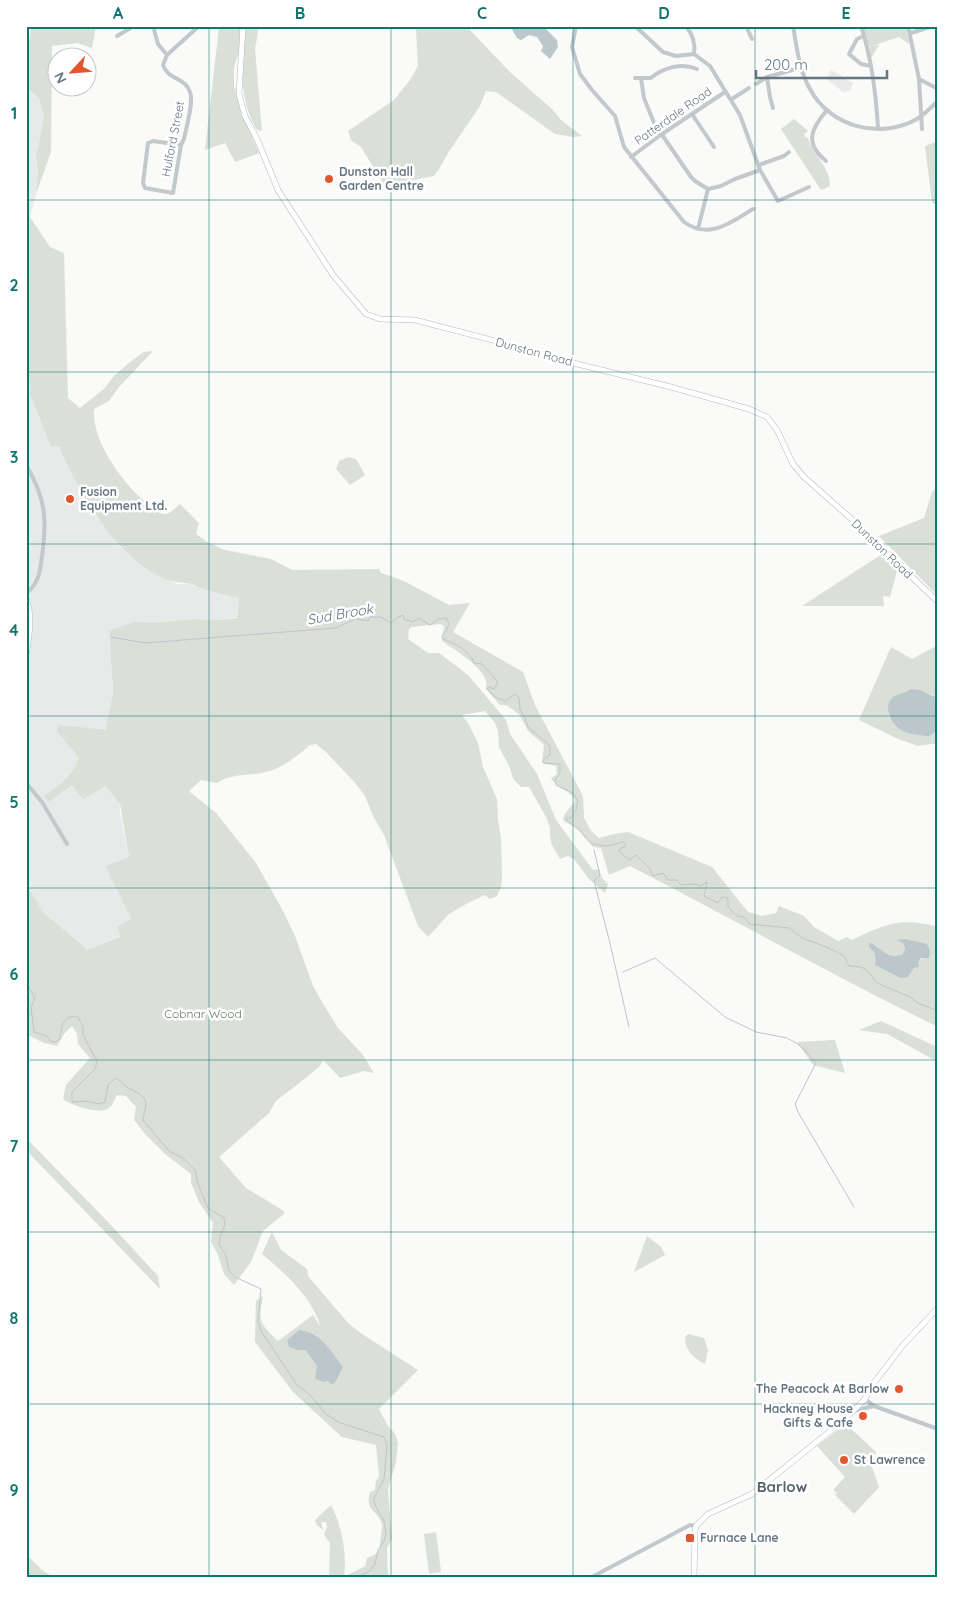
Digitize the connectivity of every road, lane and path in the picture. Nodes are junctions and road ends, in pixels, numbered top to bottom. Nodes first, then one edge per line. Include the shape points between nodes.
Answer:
1 (134, 26) edge
2 (153, 26) edge
3 (199, 26) edge
4 (243, 26) edge
5 (576, 26) edge
6 (635, 26) edge
7 (686, 26) edge
8 (746, 26) edge
9 (793, 26) edge
10 (860, 26) edge
11 (908, 26) edge
12 (933, 26) edge
13 (911, 33) junction
14 (117, 36) dead end
15 (864, 36) junction
16 (752, 39) dead end
17 (694, 54) junction
18 (167, 55) junction
19 (871, 66) junction
20 (800, 68) junction
21 (697, 69) dead end
22 (767, 77) junction
23 (635, 78) dead end
24 (641, 78) junction
25 (919, 80) junction
26 (756, 84) dead end
27 (748, 88) dead end
28 (938, 89) edge
29 (725, 92) junction
30 (732, 99) junction
31 (938, 101) edge
32 (773, 108) dead end
33 (828, 110) junction
34 (692, 114) junction
35 (922, 115) junction
36 (878, 128) junction
37 (922, 130) dead end
38 (662, 134) junction
39 (181, 145) junction
40 (714, 147) dead end
41 (789, 152) dead end
42 (632, 157) junction
43 (826, 161) dead end
44 (759, 167) junction
45 (809, 187) dead end
46 (708, 189) junction
47 (752, 208) dead end
48 (698, 229) junction
49 (26, 466) edge
50 (26, 596) edge
51 (938, 602) edge
52 (26, 656) edge
53 (26, 783) edge
54 (67, 844) dead end
55 (938, 1308) edge
56 (865, 1399) junction
57 (874, 1406) junction
58 (853, 1411) junction
59 (938, 1429) edge
60 (696, 1526) junction
61 (590, 1578) edge
62 (694, 1578) edge

1 - 14 street
2 - 18 street via 158,44
3 - 18 street
4 - 51 main road, Dunston Road via 239,94 245,116 258,139 278,190 333,275 366,314 380,319 415,320 671,387 749,409 767,418 804,477
5 - 42 street via 572,40 580,74 616,116 622,142
6 - 17 street via 663,52 676,56
7 - 17 street via 694,39
8 - 16 street
9 - 20 street
10 - 15 street
11 - 13 street
12 - 13 street
13 - 25 street
15 - 19 street
15 - 19 street via 857,39 850,54 860,64
17 - 29 street via 710,66
18 - 39 street, Hulford Street via 163,65 167,74 187,86 191,94
19 - 36 street
20 - 22 street
20 - 33 street via 818,102
21 - 24 street via 673,67 659,71 651,78
22 - 26 street
22 - 32 street
23 - 24 street
24 - 38 street via 647,109
25 - 28 street
25 - 35 street
27 - 30 street
29 - 30 street
29 - 34 street, Patterdale Road
30 - 44 street
31 - 35 street
33 - 36 street via 851,125
33 - 43 street via 812,132 811,140
34 - 38 street, Patterdale Road
34 - 40 street
35 - 36 street via 901,125
35 - 37 street
38 - 42 street, Patterdale Road
38 - 46 street via 691,177
39 - 39 street, Hulford Street via 150,142 146,189 173,193
41 - 44 street
42 - 48 street via 679,216
44 - 45 street via 778,200
44 - 46 street via 722,186
46 - 48 street
47 - 48 street via 735,220 709,231
49 - 50 street via 40,492 46,528 38,582
50 - 52 main road via 30,624
53 - 54 street via 42,802
55 - 56 main road via 904,1344
56 - 57 street
56 - 58 main road
57 - 58 street
57 - 59 street
58 - 60 main road via 752,1494 708,1514
60 - 61 street via 690,1525
60 - 62 main road

